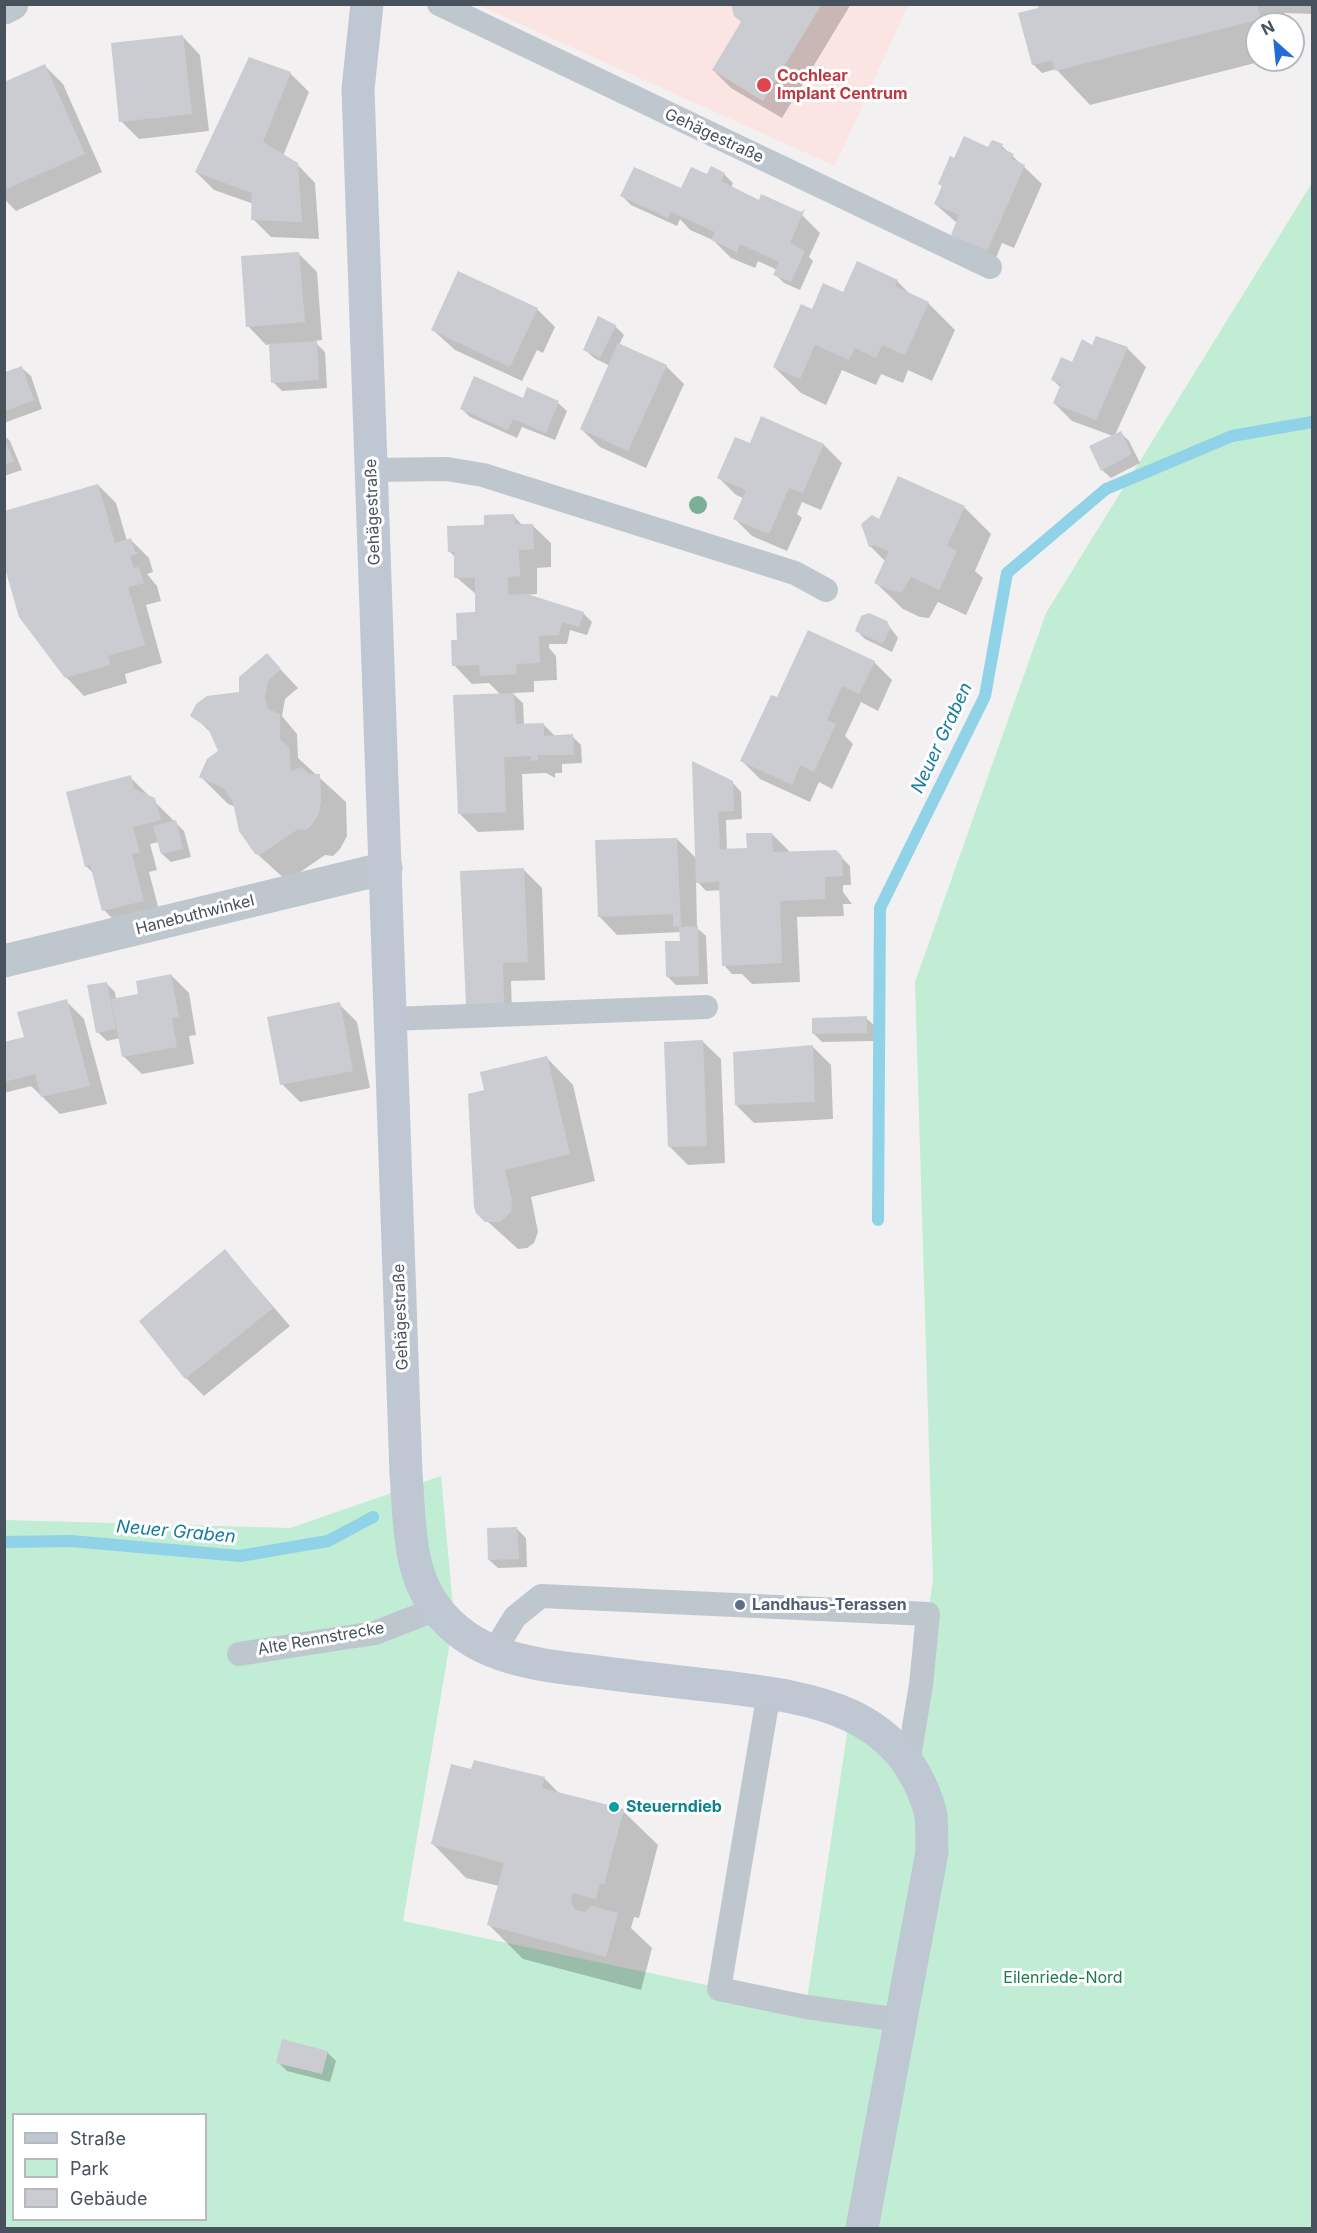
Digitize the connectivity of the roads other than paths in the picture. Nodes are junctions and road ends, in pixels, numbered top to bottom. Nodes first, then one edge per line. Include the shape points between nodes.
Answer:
1 (12, 4) edge
2 (367, 4) edge
3 (439, 4) edge
4 (4, 8) edge
5 (990, 267) dead end
6 (371, 471) junction
7 (826, 590) dead end
8 (386, 868) junction
9 (4, 961) edge
10 (706, 1007) dead end
11 (391, 1019) junction
12 (436, 1609) junction
13 (493, 1653) junction
14 (239, 1654) dead end
15 (769, 1692) junction
16 (908, 1763) junction
17 (900, 2020) junction
18 (862, 2229) edge

1 - 4 street
2 - 6 street, Gehägestraße via 358,89
3 - 5 lane, Gehägestraße
6 - 7 lane via 447,469 483,476 795,573
6 - 8 street, Gehägestraße
8 - 9 street, Hanebuthwinkel
8 - 11 street, Gehägestraße
10 - 11 lane
11 - 12 street, Gehägestraße via 406,1474 415,1571
12 - 13 street via 465,1639
12 - 14 lane, Alte Rennstrecke via 375,1633
13 - 15 street via 538,1665
13 - 16 lane via 515,1617 541,1596 928,1614
15 - 16 street via 819,1702 850,1714 883,1735
15 - 17 lane via 720,1989 806,2007
16 - 17 street via 930,1812 932,1852
17 - 18 street

